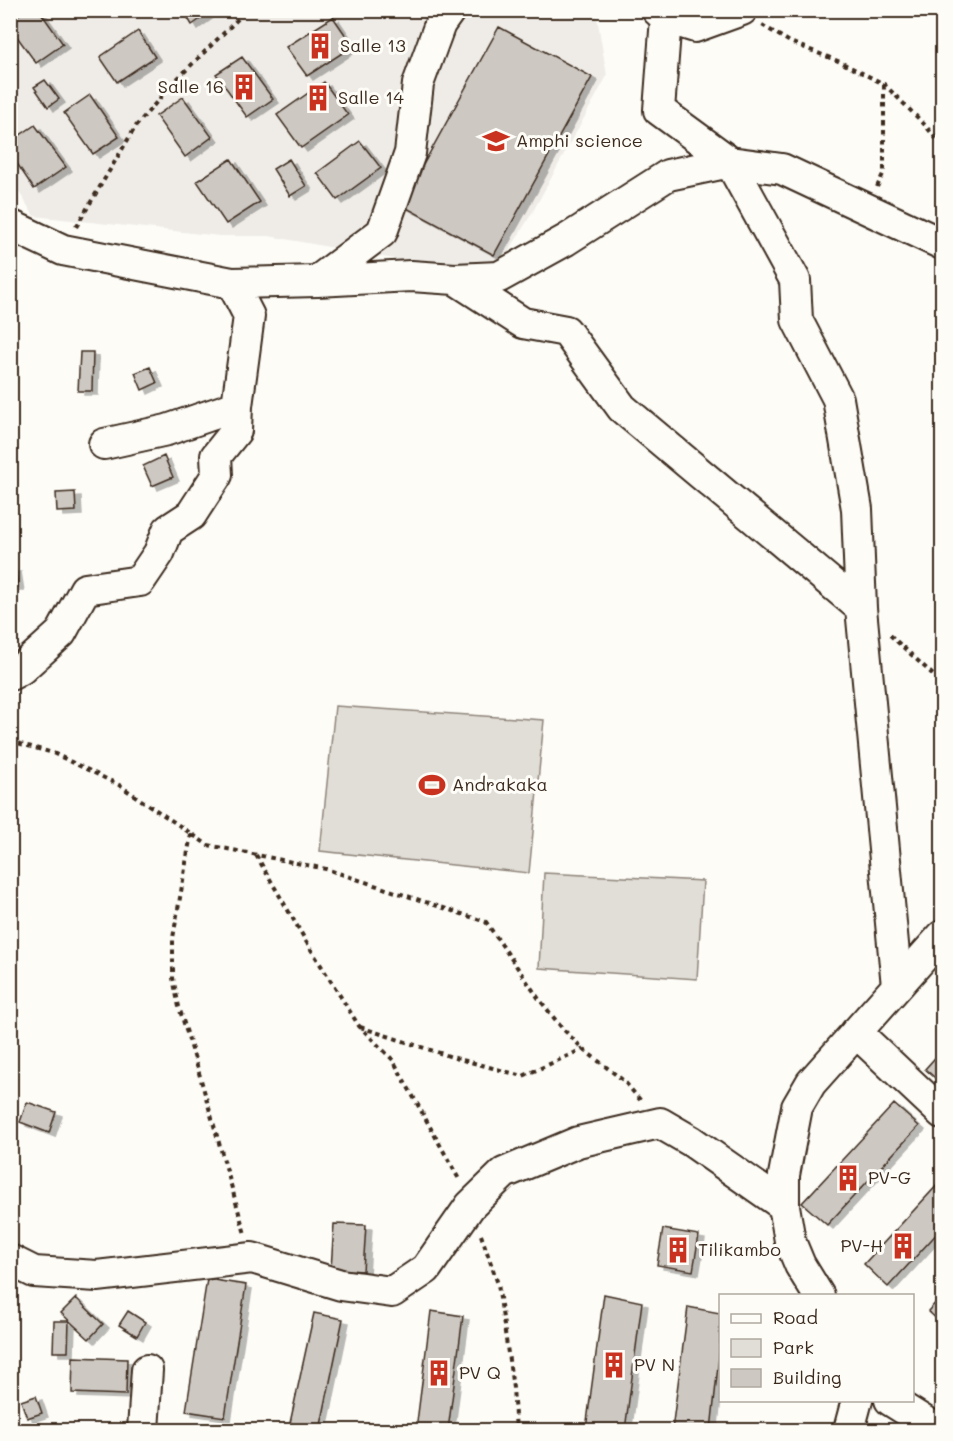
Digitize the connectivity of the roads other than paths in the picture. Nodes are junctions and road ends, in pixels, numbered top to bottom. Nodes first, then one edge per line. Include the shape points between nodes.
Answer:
1 (450, 10) edge
2 (740, 11) edge
3 (662, 14) edge
4 (730, 162) junction
5 (10, 225) edge
6 (942, 244) edge
7 (455, 279) junction
8 (317, 281) junction
9 (232, 284) junction
10 (237, 406) junction
11 (104, 444) dead end
12 (861, 608) junction
13 (10, 675) edge
14 (942, 936) edge
15 (897, 986) junction
16 (856, 1032) junction
17 (942, 1113) edge
18 (784, 1206) junction
19 (10, 1260) edge
20 (818, 1294) edge
21 (147, 1371) dead end
22 (857, 1402) edge
23 (892, 1402) edge
24 (143, 1431) edge
25 (849, 1431) edge
26 (938, 1431) edge

1 - 8 street via 440,24 418,84 410,153 382,232
2 - 3 street via 695,27
3 - 4 street via 659,110
4 - 6 street via 782,169
4 - 7 street via 668,175 499,277
4 - 12 street via 795,280 797,320 838,399 857,509
5 - 9 street via 63,250
7 - 8 street via 411,276
7 - 12 street via 523,323 566,332 622,408
8 - 9 street
9 - 10 street via 249,316
10 - 11 street via 166,430
10 - 13 street via 236,431 216,456 217,475 191,515 168,530 159,554 140,581 85,589 61,633
12 - 15 street
14 - 15 street
15 - 16 street
16 - 17 street
16 - 18 street via 811,1083 797,1107 784,1175
18 - 19 street via 660,1123 578,1142 504,1173 470,1206 426,1269 392,1292 341,1285 252,1258 97,1276 34,1272
18 - 20 street via 790,1241
21 - 24 street
22 - 25 street
23 - 26 street

